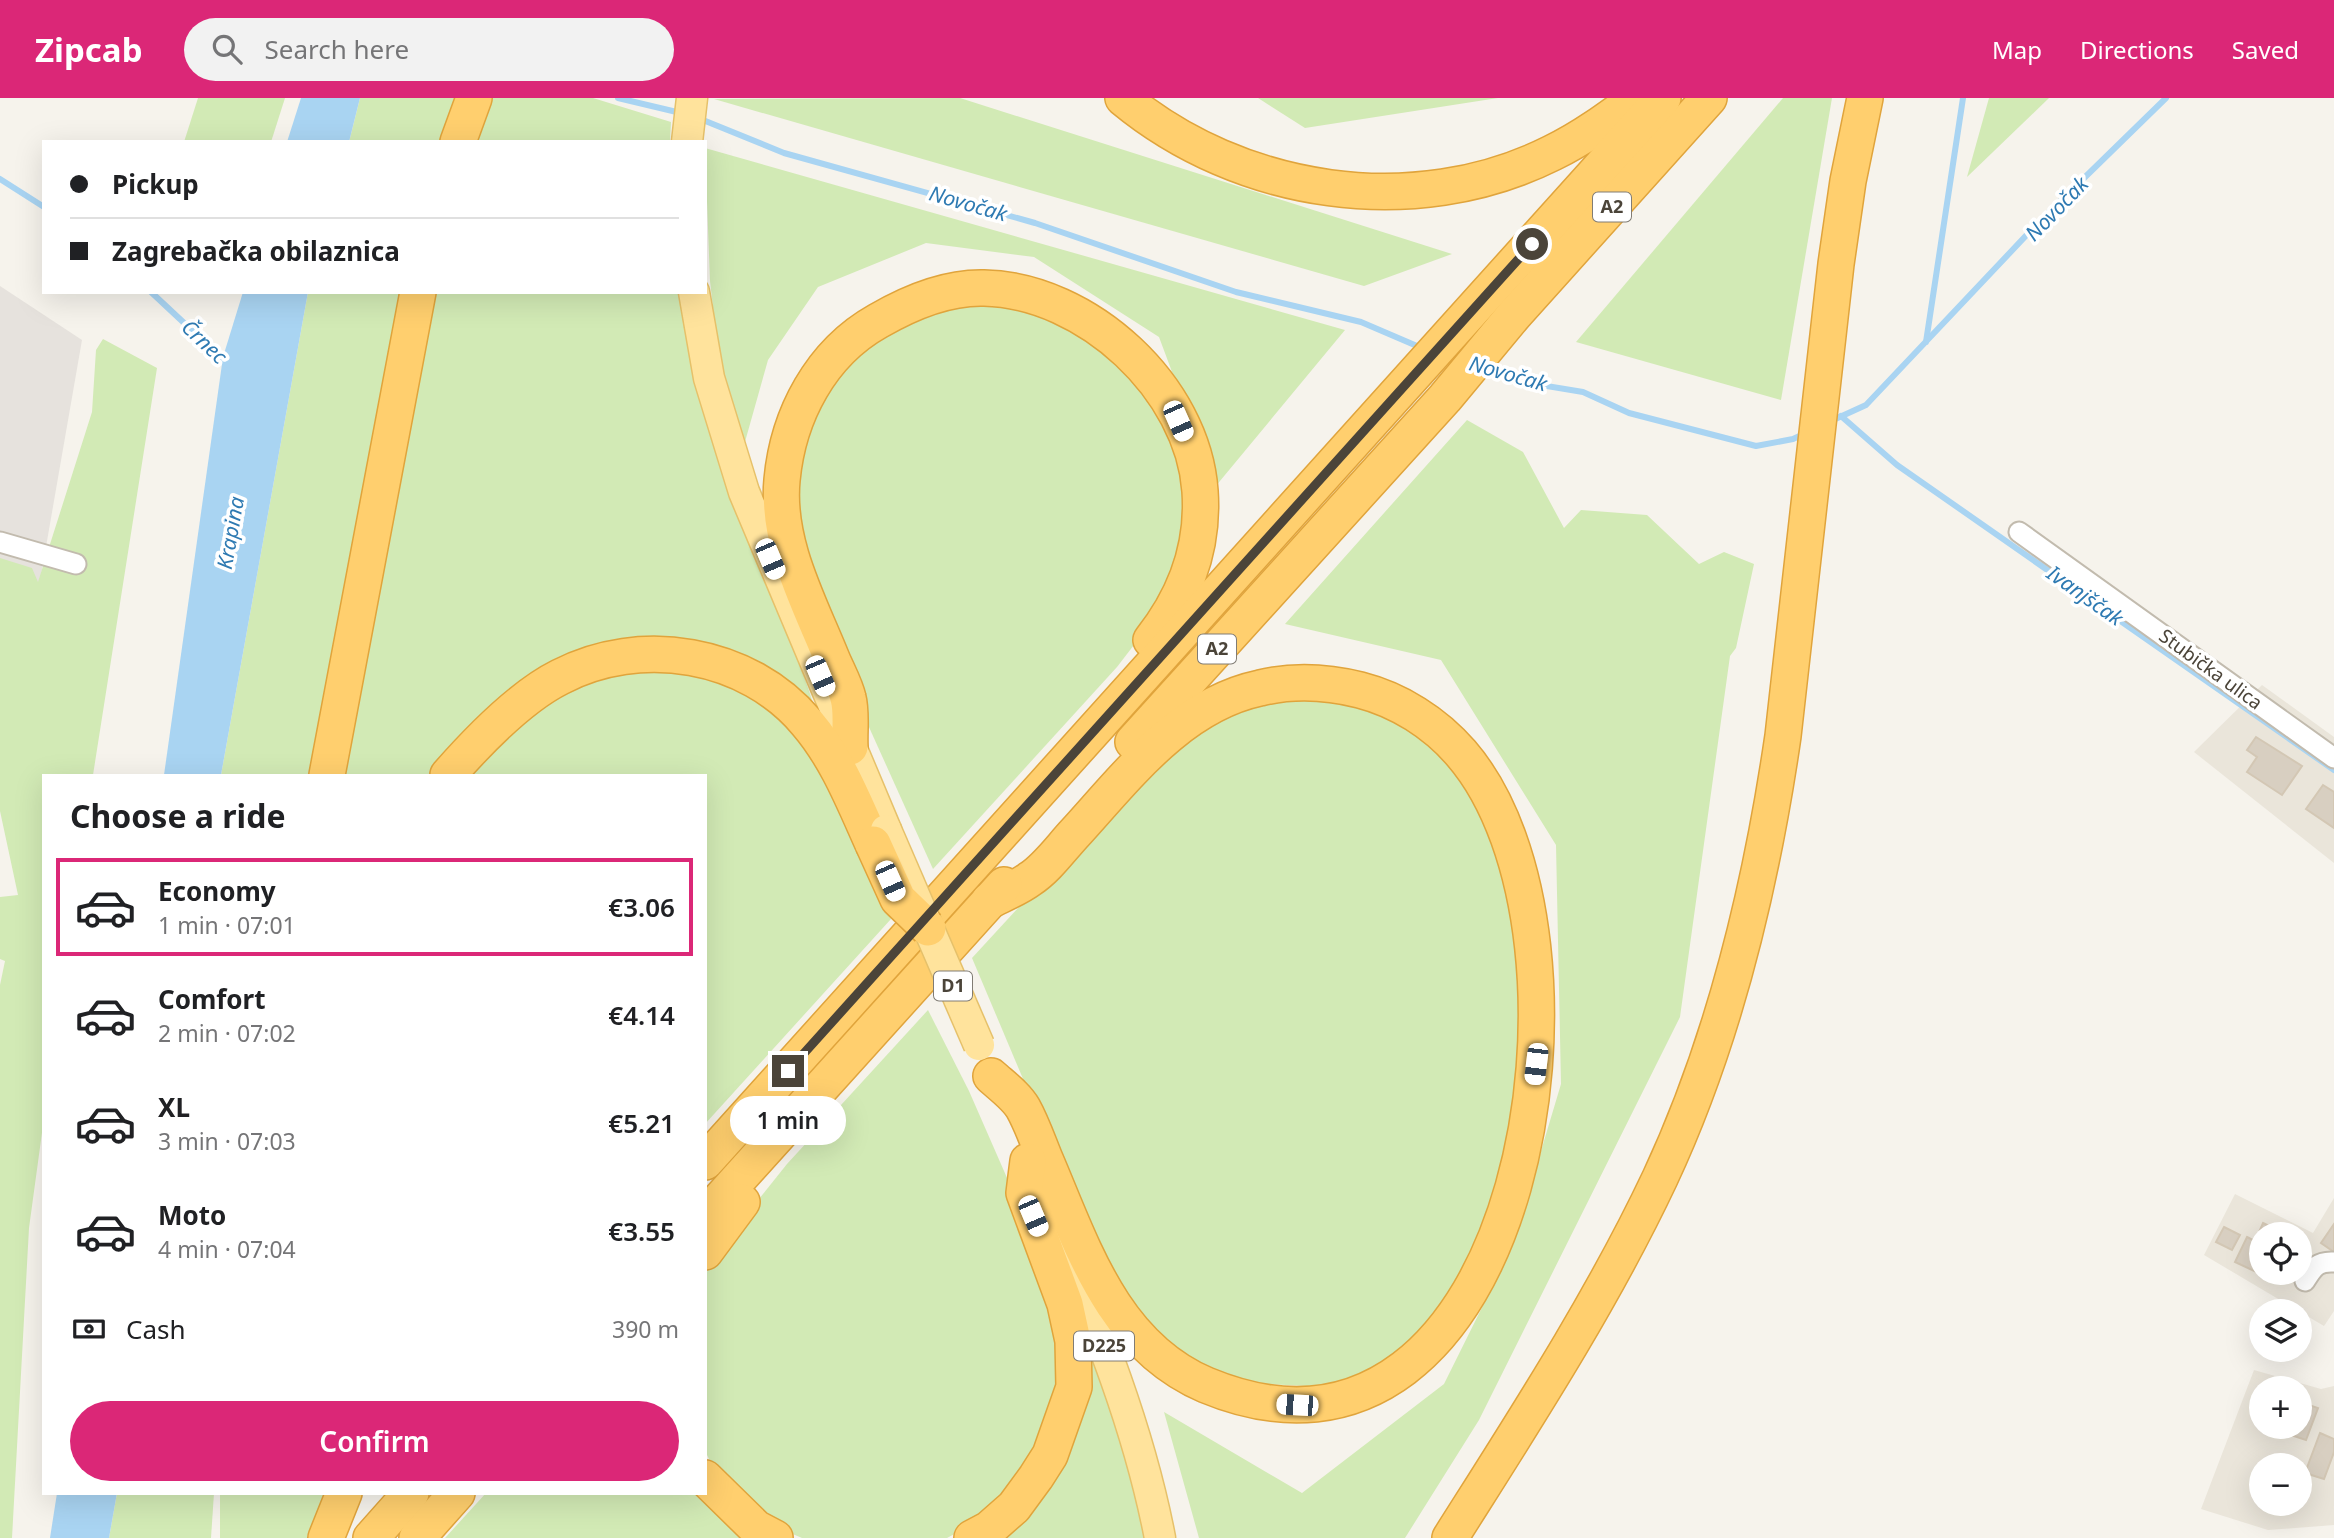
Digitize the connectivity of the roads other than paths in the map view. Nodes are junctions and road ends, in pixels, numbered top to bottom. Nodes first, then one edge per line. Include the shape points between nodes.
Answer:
1 (474, 98) edge
2 (692, 98) edge
3 (1122, 98) edge
4 (1637, 98) edge
5 (1663, 98) edge
6 (1709, 98) edge
7 (1865, 98) edge
8 (459, 140) edge
9 (687, 140) edge
10 (418, 294) edge
11 (694, 294) edge
12 (2019, 531) dead end
13 (0, 542) edge
14 (76, 564) dead end
15 (850, 747) junction
16 (2334, 758) edge
17 (327, 774) edge
18 (449, 774) edge
19 (1031, 800) junction
20 (880, 837) junction
21 (989, 901) junction
22 (928, 928) joint
23 (837, 1015) junction
24 (850, 1055) junction
25 (985, 1060) junction
26 (707, 1134) edge
27 (707, 1161) edge
28 (1028, 1161) junction
29 (707, 1214) edge
30 (707, 1249) edge
31 (2334, 1262) edge
32 (2312, 1270) edge
33 (707, 1480) edge
34 (343, 1495) edge
35 (409, 1495) edge
36 (455, 1495) edge
37 (326, 1538) edge
38 (371, 1538) edge
39 (417, 1538) edge
40 (775, 1538) edge
41 (972, 1538) edge
42 (1160, 1538) edge
43 (1450, 1538) edge

1 - 8 highway
2 - 9 main road
3 - 4 highway via 1184,141 1237,166 1289,181 1387,192 1445,187 1496,175 1551,154 1598,128
5 - 19 highway, A2
6 - 21 highway, A2 via 1445,398
7 - 43 highway via 1848,181 1823,372 1783,736 1755,899 1697,1084 1634,1231
10 - 17 highway
11 - 15 main road via 709,378 744,492
12 - 16 street, Stubička ulica
13 - 14 street
15 - 19 highway via 848,699 792,561 783,515 788,443 804,400 829,359 862,330 906,304 984,288 1022,293 1088,319 1125,348 1163,391 1194,456 1200,491 1199,536 1182,594 1139,654 1058,745
15 - 20 main road
18 - 20 highway via 494,729 559,677 626,656 701,659 740,671 806,721
19 - 23 highway, A2
20 - 22 highway, bridge via 898,899
21 - 24 highway, A2
21 - 25 highway via 1034,877 1154,748 1190,718 1259,688 1299,683 1339,685 1377,695 1432,726 1461,753 1499,816 1520,876 1531,934 1536,1064 1522,1154 1489,1256 1452,1319 1410,1363 1357,1393 1327,1402 1269,1404 1205,1384 1170,1365 1132,1332 1089,1262 1022,1104
22 - 25 main road, D1, bridge
23 - 26 highway via 799,1033
23 - 27 highway, A2
24 - 29 highway, A2
24 - 30 highway via 836,1099 735,1210
25 - 28 main road, D225
28 - 41 highway via 1024,1194 1065,1304 1073,1340 1074,1387 1051,1455 1014,1507
28 - 42 main road, D225 via 1128,1414
31 - 32 street via 2323,1261
33 - 40 highway via 756,1528
34 - 37 highway
35 - 38 highway
36 - 39 highway

